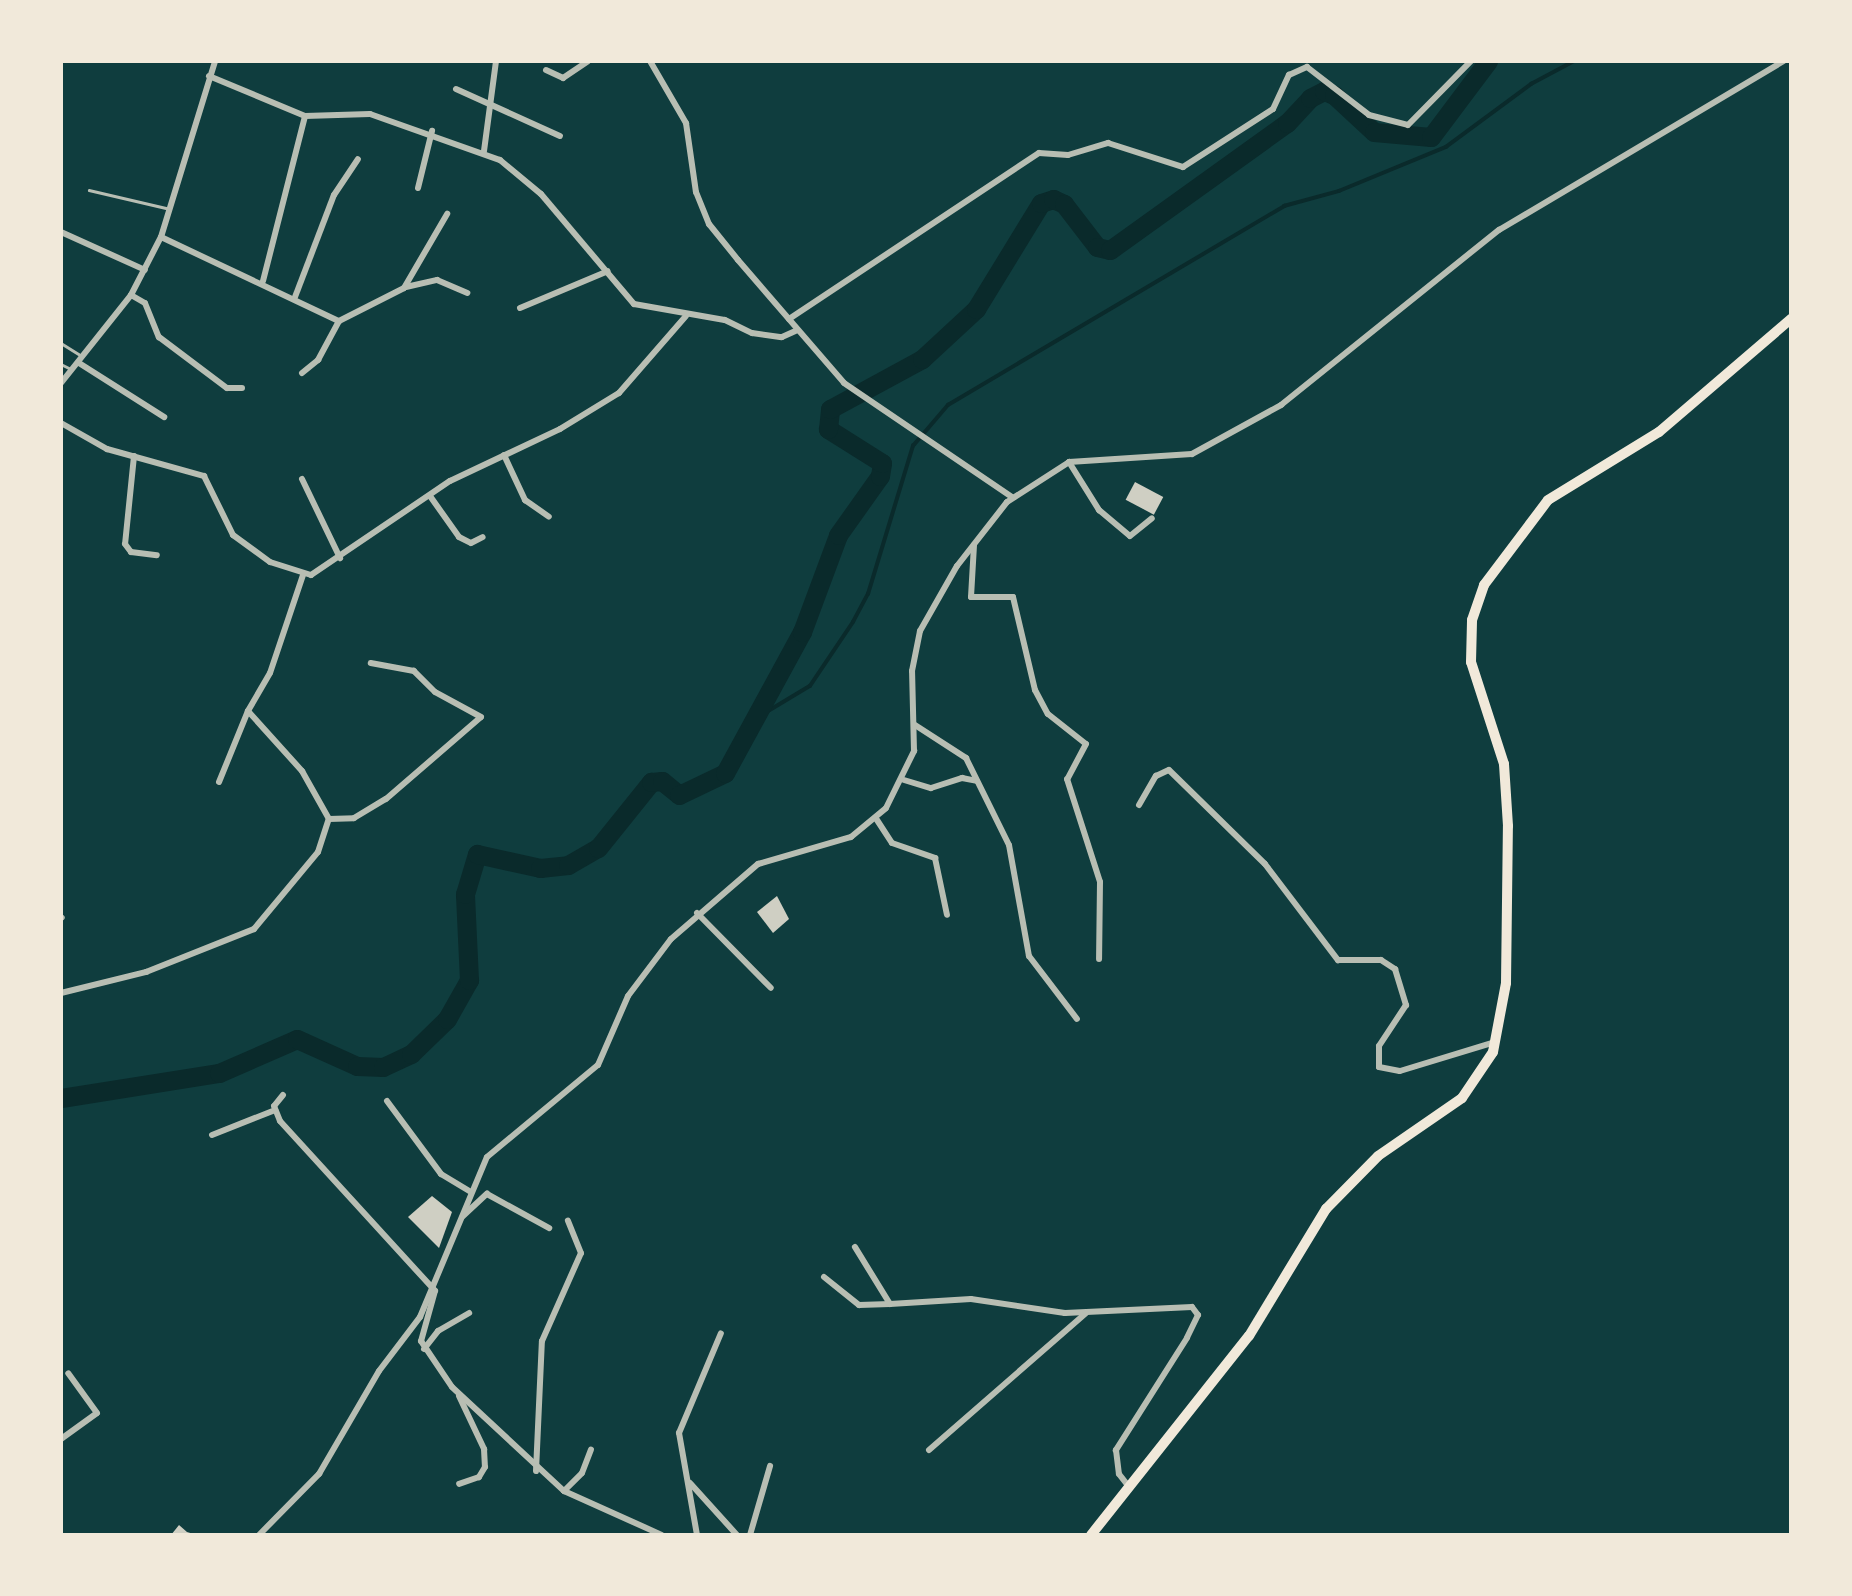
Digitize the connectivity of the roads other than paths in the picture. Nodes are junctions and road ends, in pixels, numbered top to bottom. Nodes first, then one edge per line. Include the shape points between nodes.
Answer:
1 (215, 61) edge
2 (496, 61) edge
3 (588, 61) edge
4 (650, 61) edge
5 (1471, 61) edge
6 (1784, 61) edge
7 (546, 70) dead end
8 (209, 76) junction
9 (456, 89) dead end
10 (492, 104) junction
11 (305, 116) junction
12 (432, 131) junction
13 (560, 136) dead end
14 (484, 151) junction
15 (358, 159) dead end
16 (418, 188) dead end
17 (89, 190) dead end
18 (170, 209) junction
19 (447, 214) dead end
20 (61, 232) edge
21 (160, 237) junction
22 (145, 270) junction
23 (608, 271) junction
24 (263, 281) junction
25 (404, 288) junction
26 (467, 293) dead end
27 (131, 295) junction
28 (295, 297) junction
29 (520, 308) dead end
30 (686, 316) junction
31 (789, 319) junction
32 (1791, 319) edge
33 (338, 321) junction
34 (797, 330) junction
35 (61, 343) edge
36 (81, 360) junction
37 (61, 364) edge
38 (72, 370) junction
39 (302, 373) dead end
40 (61, 383) edge
41 (242, 388) dead end
42 (164, 417) dead end
43 (61, 423) edge
44 (504, 455) junction
45 (134, 456) junction
46 (1069, 462) junction
47 (302, 479) dead end
48 (429, 495) junction
49 (1012, 498) junction
50 (549, 517) dead end
51 (1152, 518) dead end
52 (484, 537) dead end
53 (974, 545) junction
54 (157, 555) dead end
55 (340, 558) junction
56 (303, 575) junction
57 (371, 663) dead end
58 (248, 711) junction
59 (915, 725) junction
60 (904, 780) junction
61 (977, 781) junction
62 (219, 782) dead end
63 (1139, 804) dead end
64 (329, 819) junction
65 (877, 820) junction
66 (697, 913) junction
67 (947, 915) dead end
68 (1099, 959) dead end
69 (771, 988) dead end
70 (61, 993) edge
71 (1077, 1019) dead end
72 (1497, 1042) junction
73 (283, 1095) dead end
74 (387, 1101) dead end
75 (275, 1110) junction
76 (212, 1135) dead end
77 (469, 1191) junction
78 (462, 1217) junction
79 (568, 1220) dead end
80 (549, 1228) dead end
81 (855, 1247) dead end
82 (824, 1277) dead end
83 (435, 1291) junction
84 (890, 1304) junction
85 (469, 1313) dead end
86 (1086, 1313) junction
87 (721, 1333) dead end
88 (424, 1349) junction
89 (68, 1373) dead end
90 (452, 1387) junction
91 (61, 1439) edge
92 (591, 1450) dead end
93 (929, 1450) dead end
94 (770, 1466) dead end
95 (536, 1471) junction
96 (690, 1483) junction
97 (459, 1484) dead end
98 (1129, 1487) junction
99 (564, 1491) junction
100 (259, 1535) edge
101 (662, 1535) edge
102 (697, 1535) edge
103 (737, 1535) edge
104 (750, 1535) edge
105 (1091, 1535) edge

1 - 8 street
2 - 10 street
3 - 7 street via 563,78
4 - 31 street via 686,122 696,192 709,224
5 - 31 street via 1408,125 1369,115 1307,67 1289,75 1273,109 1183,167 1108,143 1068,155 1039,153
6 - 46 street via 1499,230 1301,391 1237,430 1166,460
8 - 11 street
8 - 18 street
9 - 10 street
10 - 13 street
10 - 14 street
11 - 12 street via 354,111
11 - 24 street
12 - 14 street
12 - 16 street
14 - 23 street via 541,194
15 - 28 street via 334,195
17 - 18 lane
18 - 21 street
19 - 25 street
20 - 22 street
21 - 22 street
21 - 24 street
22 - 27 street
23 - 29 street
23 - 30 street via 634,304
24 - 28 street
25 - 26 street via 428,279
25 - 33 street
27 - 36 street
27 - 41 street via 145,303 159,337 227,388
28 - 33 street
30 - 34 street via 725,320 764,335 791,336
30 - 44 street via 619,393
31 - 34 street
32 - 72 main road via 1659,432 1564,486 1496,565 1477,601 1470,643 1475,685 1504,764 1508,826 1506,983
33 - 39 street via 318,360
34 - 49 street via 844,383
35 - 36 lane
36 - 38 street
36 - 42 street
37 - 38 lane
38 - 40 street
43 - 45 street
44 - 48 street
44 - 50 street via 525,500
45 - 54 street via 125,544 131,552
45 - 56 street via 204,476 233,535
46 - 49 street
46 - 51 street via 1099,510 1130,536
47 - 55 street
48 - 52 street via 459,537 471,543
48 - 55 street
49 - 53 street
53 - 59 street via 928,614 915,645
53 - 68 street via 971,597 1013,597 1035,690 1048,714 1086,744 1067,779 1100,882
55 - 56 street
56 - 58 street via 270,673
57 - 64 street via 414,671 435,692 481,717 386,799 354,818
58 - 62 street
58 - 64 street via 302,771
59 - 60 street
59 - 61 street via 966,758
60 - 61 street via 931,788 962,778
60 - 65 street
61 - 71 street via 1009,845 1029,956
63 - 72 street via 1156,776 1168,770 1265,864 1338,960 1381,960 1395,970 1406,1005 1380,1046 1379,1067 1400,1071
64 - 70 street via 318,852 254,929 146,972
65 - 66 street via 851,838 758,864
65 - 67 street via 892,844 935,858
66 - 69 street
66 - 77 street via 628,996 598,1065 498,1143
72 - 98 main road via 1462,1098 1378,1156 1326,1209 1249,1336
73 - 75 street
74 - 77 street via 441,1174
75 - 76 street
75 - 83 street
77 - 78 street
78 - 80 street via 486,1194
78 - 83 street
79 - 95 street via 581,1253 542,1341
81 - 84 street
82 - 84 street via 859,1305
83 - 88 street
83 - 100 street via 319,1474
84 - 86 street via 952,1299
85 - 88 street via 438,1331
86 - 93 street
86 - 98 street via 1181,1306 1198,1315 1116,1450 1119,1474
87 - 96 street via 679,1433
88 - 90 street
89 - 91 street via 97,1413
90 - 95 street
90 - 97 street via 469,1409 484,1449 479,1477
92 - 99 street via 582,1473
94 - 104 street
95 - 99 street
96 - 102 street
96 - 103 street
98 - 105 main road
99 - 101 street

